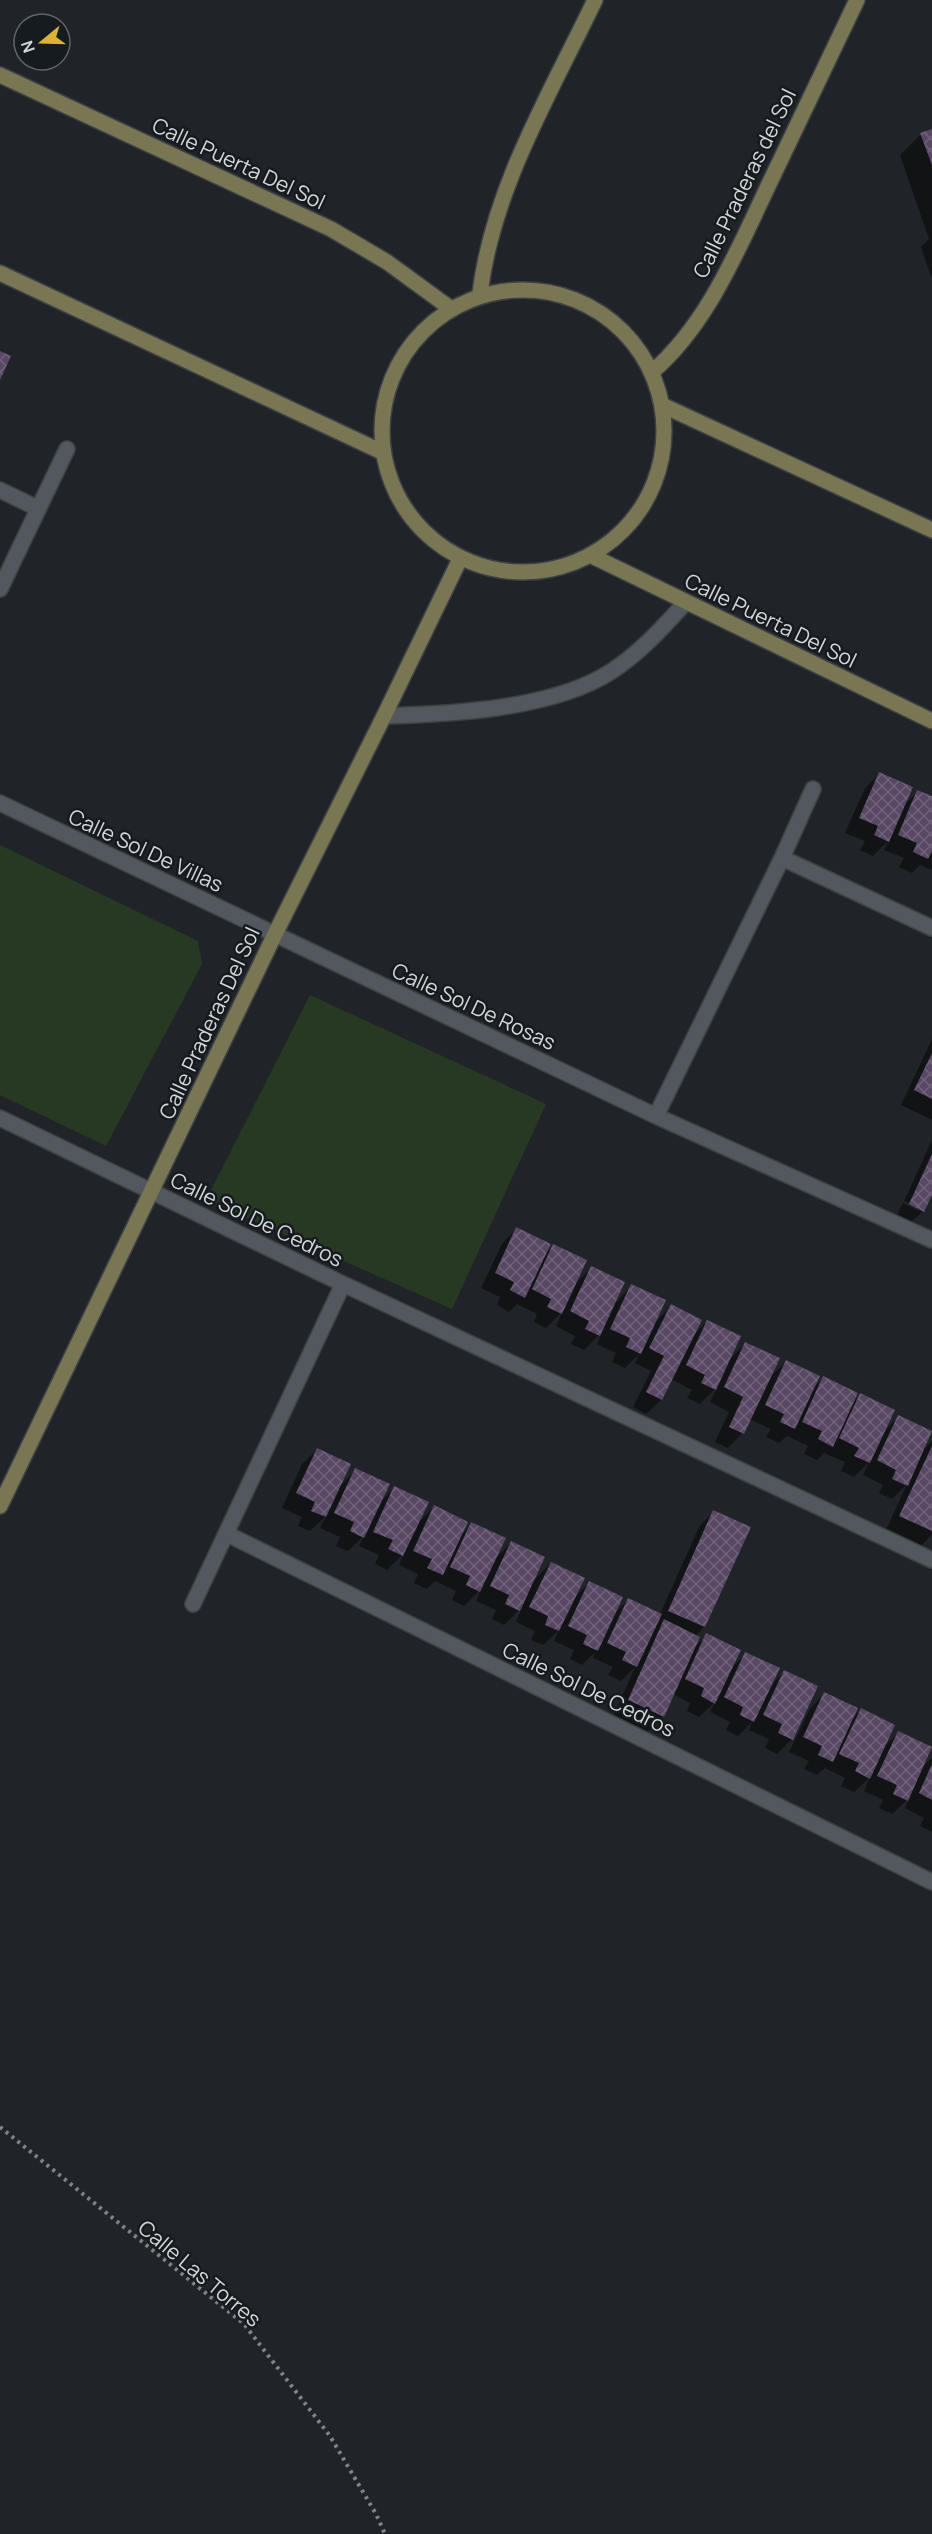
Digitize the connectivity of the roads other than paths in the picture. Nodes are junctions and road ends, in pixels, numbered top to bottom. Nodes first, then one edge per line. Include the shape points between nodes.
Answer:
1 (595, 0) edge
2 (857, 0) edge
3 (0, 75) edge
4 (0, 273) edge
5 (480, 293) junction
6 (450, 308) junction
7 (652, 372) junction
8 (662, 405) junction
9 (66, 449) dead end
10 (382, 452) junction
11 (0, 490) edge
12 (37, 508) junction
13 (932, 530) edge
14 (592, 556) junction
15 (460, 559) junction
16 (0, 589) edge
17 (686, 602) junction
18 (384, 717) junction
19 (932, 721) edge
20 (813, 789) dead end
21 (0, 804) edge
22 (782, 858) junction
23 (932, 928) edge
24 (274, 934) junction
25 (656, 1116) junction
26 (0, 1118) edge
27 (152, 1192) junction
28 (932, 1240) edge
29 (343, 1284) junction
30 (0, 1506) edge
31 (227, 1534) junction
32 (932, 1560) edge
33 (193, 1604) dead end
34 (932, 1882) edge

1 - 5 street via 511,176 493,225
2 - 7 street, Calle Praderas del Sol via 735,252 695,325 675,352
3 - 6 street, Calle Puerta Del Sol via 331,229 387,262
4 - 10 street
5 - 6 street
5 - 7 street via 536,289 584,302 624,331
6 - 10 street via 418,334 394,369 382,409
7 - 8 street
8 - 13 street
8 - 14 street via 664,449 652,492 627,529
9 - 12 street
10 - 15 street via 396,495 422,532
11 - 12 street
12 - 16 street
14 - 15 street via 549,572 504,572
14 - 17 street, Calle Puerta Del Sol
15 - 18 street, Calle Praderas Del Sol
17 - 18 street via 649,643 612,672 575,690 479,709
17 - 19 street, Calle Puerta Del Sol
18 - 24 street, Calle Praderas Del Sol
20 - 22 street
21 - 24 street, Calle Sol De Villas
22 - 23 street
22 - 25 street
24 - 25 street, Calle Sol De Rosas
24 - 27 street, Calle Praderas Del Sol
25 - 28 street, Calle Sol De Rosas
26 - 27 street, Calle Sol De Cedros
27 - 29 street, Calle Sol De Cedros
27 - 30 street, Calle Praderas Del Sol
29 - 31 street, Calle Sol De Cedros
29 - 32 street, Calle Sol De Cedros
31 - 33 street, Calle Sol De Cedros
31 - 34 street, Calle Sol De Cedros

